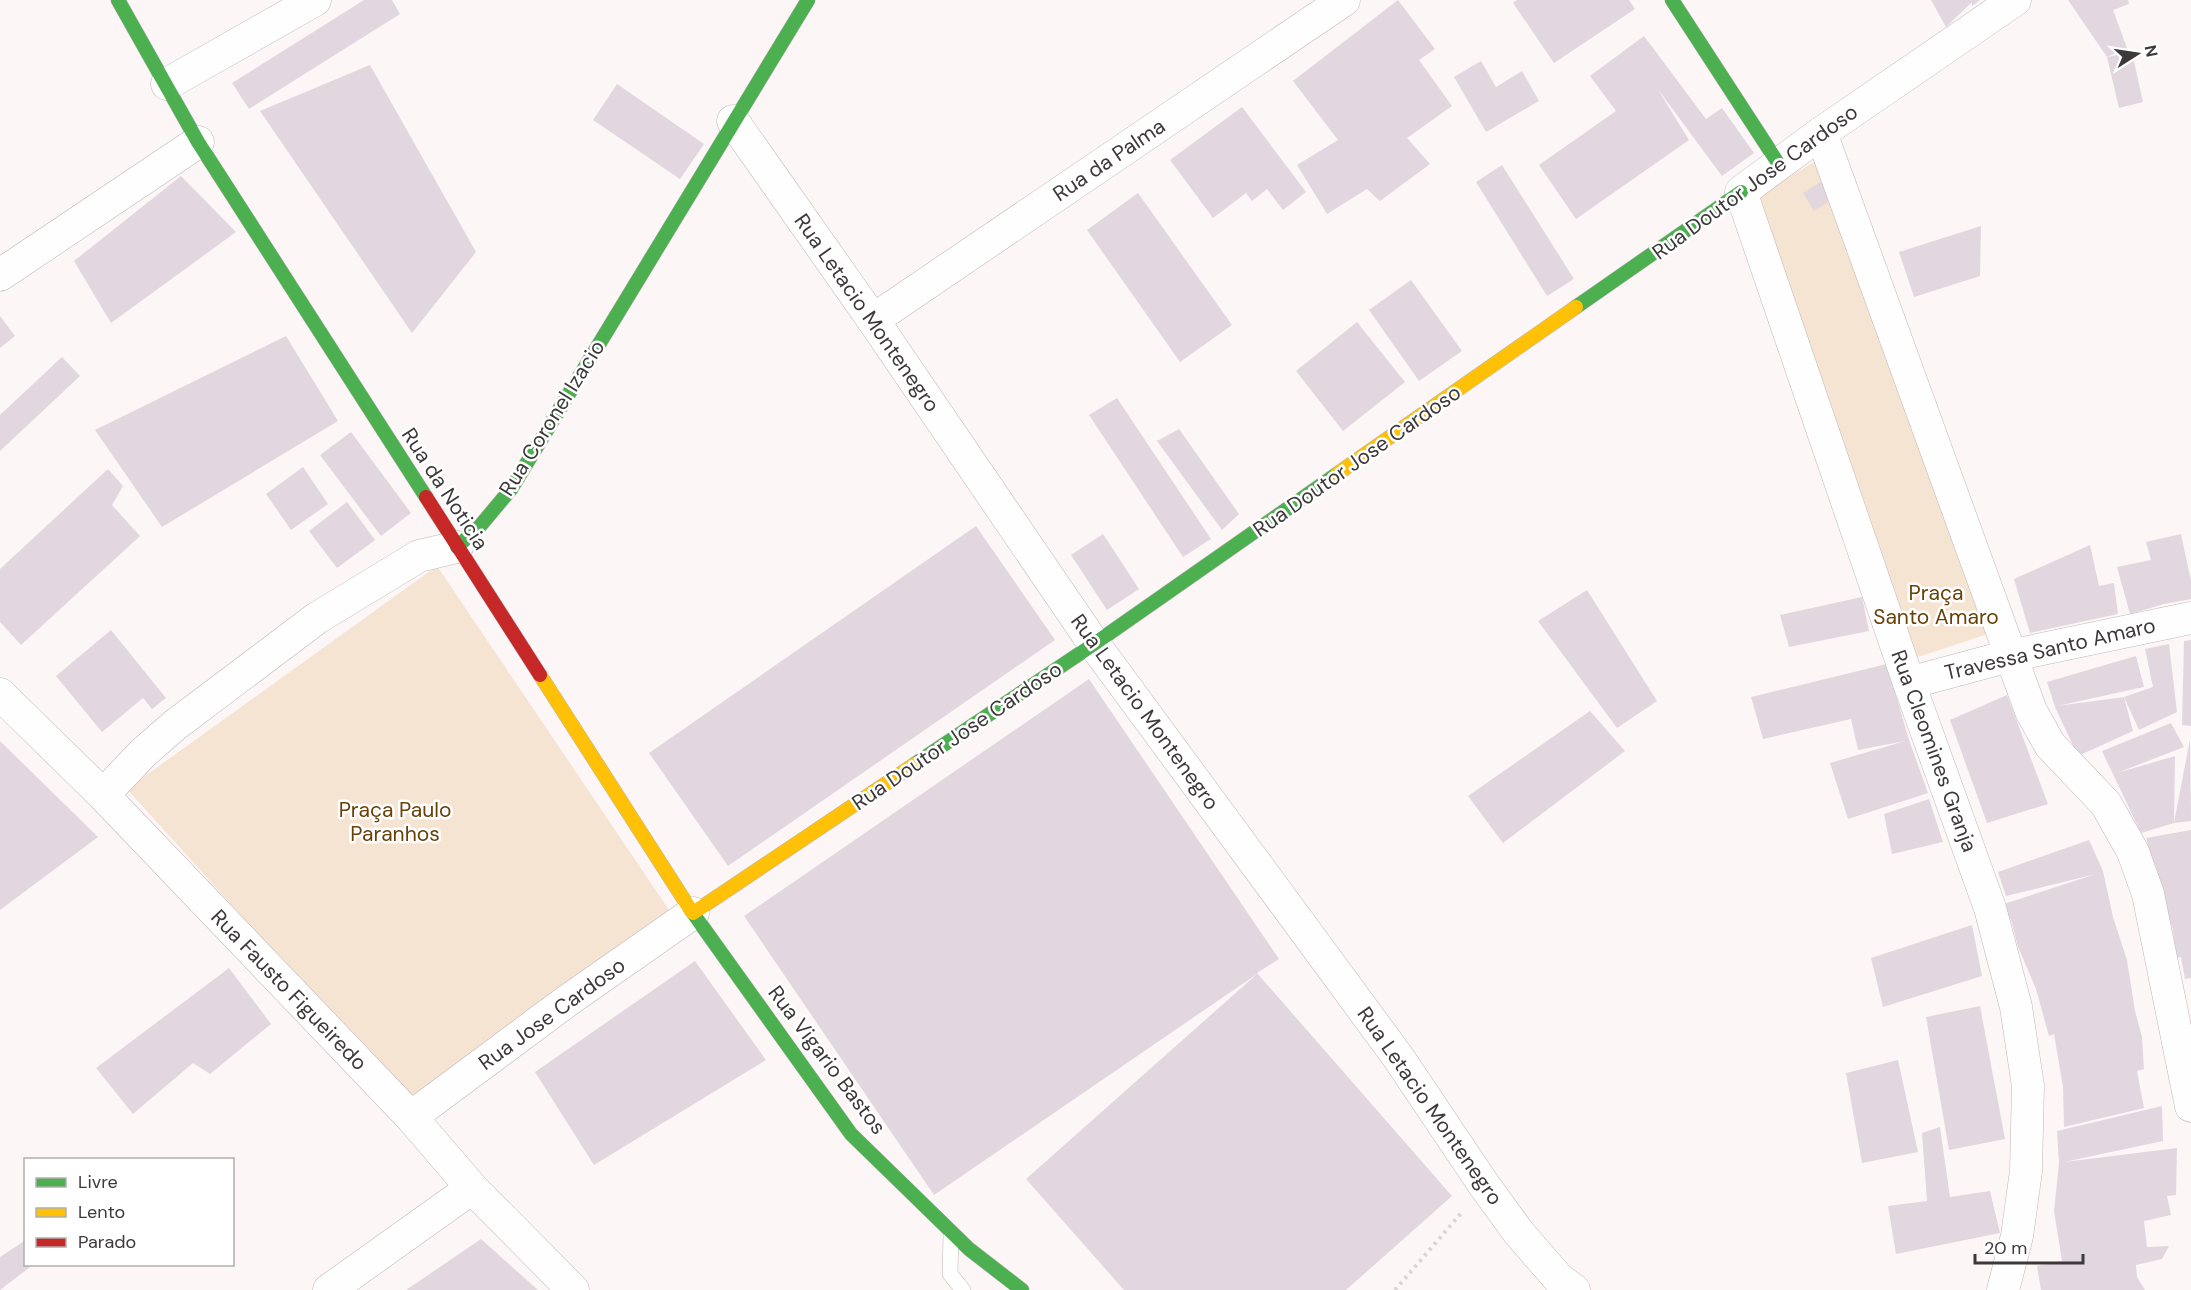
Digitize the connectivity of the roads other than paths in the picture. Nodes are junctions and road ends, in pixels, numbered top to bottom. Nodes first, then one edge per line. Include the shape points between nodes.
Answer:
1 (118, 0) edge
2 (315, 0) edge
3 (1344, 0) edge
4 (1672, 0) edge
5 (2015, 0) edge
6 (802, 2) edge
7 (167, 84) junction
8 (733, 121) junction
9 (1821, 133) junction
10 (198, 142) junction
11 (1778, 163) junction
12 (1741, 192) junction
13 (0, 275) edge
14 (873, 320) junction
15 (457, 547) junction
16 (2191, 618) edge
17 (1094, 644) junction
18 (2009, 656) junction
19 (1909, 683) junction
20 (0, 694) edge
21 (103, 795) junction
22 (693, 913) junction
23 (2191, 1106) edge
24 (411, 1117) junction
25 (472, 1188) junction
26 (951, 1232) junction
27 (329, 1290) edge
28 (573, 1290) edge
29 (963, 1290) edge
30 (1022, 1290) edge
31 (1574, 1290) edge
32 (2003, 1290) edge

1 - 7 street, Rua da Noticia
2 - 7 street
3 - 14 street, Rua da Palma
4 - 11 street
5 - 9 street, Rua Doutor Jose Cardoso
6 - 8 street, Rua Coronel Izacio
7 - 10 street, Rua da Noticia
8 - 14 street, Rua Letacio Montenegro
8 - 15 street, Rua Coronel Izacio via 511,489
9 - 11 street, Rua Doutor Jose Cardoso
9 - 18 street
10 - 13 street
10 - 15 street, Rua da Noticia
11 - 12 street, Rua Doutor Jose Cardoso
12 - 17 street, Rua Doutor Jose Cardoso
12 - 19 street, Rua Cleomines Granja
14 - 17 street, Rua Letacio Montenegro
15 - 21 street, Rua Coronel Izacio via 419,556 316,618 175,725
15 - 22 street, Rua da Noticia
16 - 18 street, Travessa Santo Amaro
17 - 22 street, Rua Doutor Jose Cardoso
17 - 31 street, Rua Letacio Montenegro via 1398,1057 1519,1233 1559,1279
18 - 19 street, Travessa Santo Amaro
18 - 23 street via 2031,711 2050,745 2106,804 2133,852 2148,894
19 - 32 street, Rua Cleomines Granja via 1990,908 2016,1007 2028,1086 2026,1171 2017,1236
20 - 21 street, Rua Fausto Figueiredo
21 - 24 street, Rua Fausto Figueiredo
22 - 24 street, Rua Jose Cardoso
22 - 26 street, Rua Vigario Bastos via 851,1134
24 - 25 street, Rua Fausto Figueiredo
25 - 27 street
25 - 28 street, Rua Fausto Figueiredo
26 - 29 lane via 950,1274
26 - 30 street, Rua Vigario Bastos

